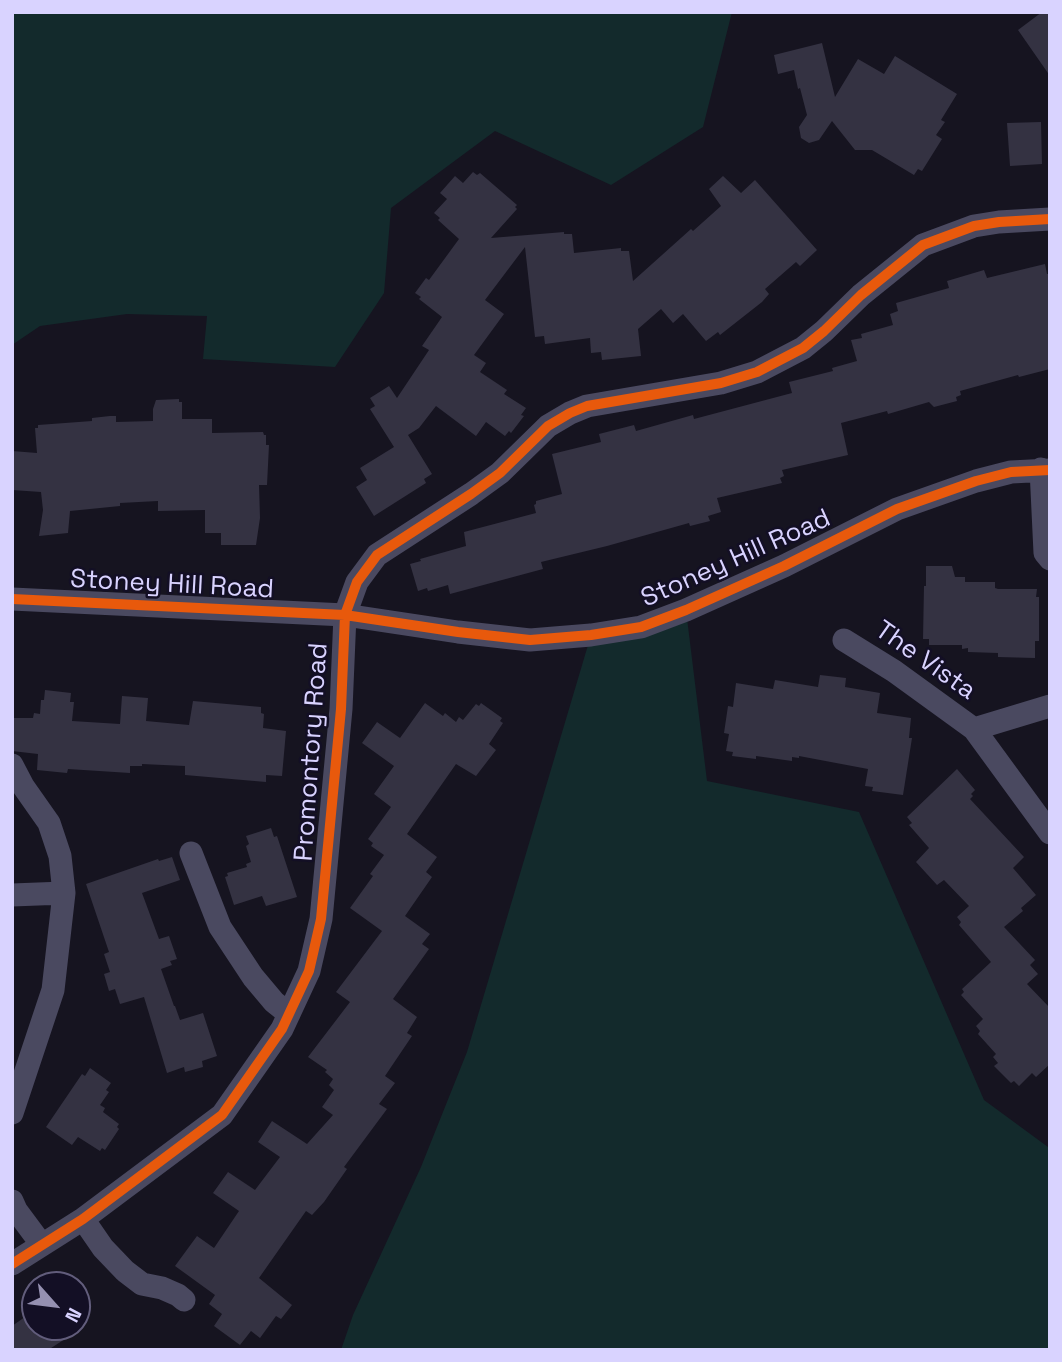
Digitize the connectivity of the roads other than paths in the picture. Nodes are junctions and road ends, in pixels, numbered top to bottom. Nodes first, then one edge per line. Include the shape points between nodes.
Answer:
1 (1050, 219) edge
2 (1045, 470) edge
3 (1050, 559) edge
4 (12, 599) edge
5 (345, 615) junction
6 (844, 640) dead end
7 (1050, 706) edge
8 (974, 729) junction
9 (12, 765) edge
10 (1050, 833) edge
11 (191, 853) dead end
12 (64, 893) junction
13 (12, 895) edge
14 (289, 1014) junction
15 (12, 1114) edge
16 (12, 1201) edge
17 (83, 1219) junction
18 (42, 1245) junction
19 (12, 1264) edge
20 (184, 1300) dead end

1 - 5 street, Promontory Road via 974,226 923,245 803,348 757,372 570,413 548,426 500,473 376,555 358,582
2 - 3 street via 1045,553
2 - 5 street, Stoney Hill Road via 976,481 897,509 737,588 641,627 530,640
4 - 5 street, Stoney Hill Road
5 - 14 street, Promontory Road via 321,919 309,971
6 - 8 street, The Vista
7 - 8 street, The Vista
8 - 10 street, The Vista
9 - 12 street via 49,823 60,856
11 - 14 street via 220,927 253,977
12 - 13 street
12 - 15 street via 53,990
14 - 17 street, Promontory Road via 222,1115
16 - 18 street
17 - 18 street, Promontory Road
17 - 20 street via 125,1272 142,1284
18 - 19 street, Promontory Road

